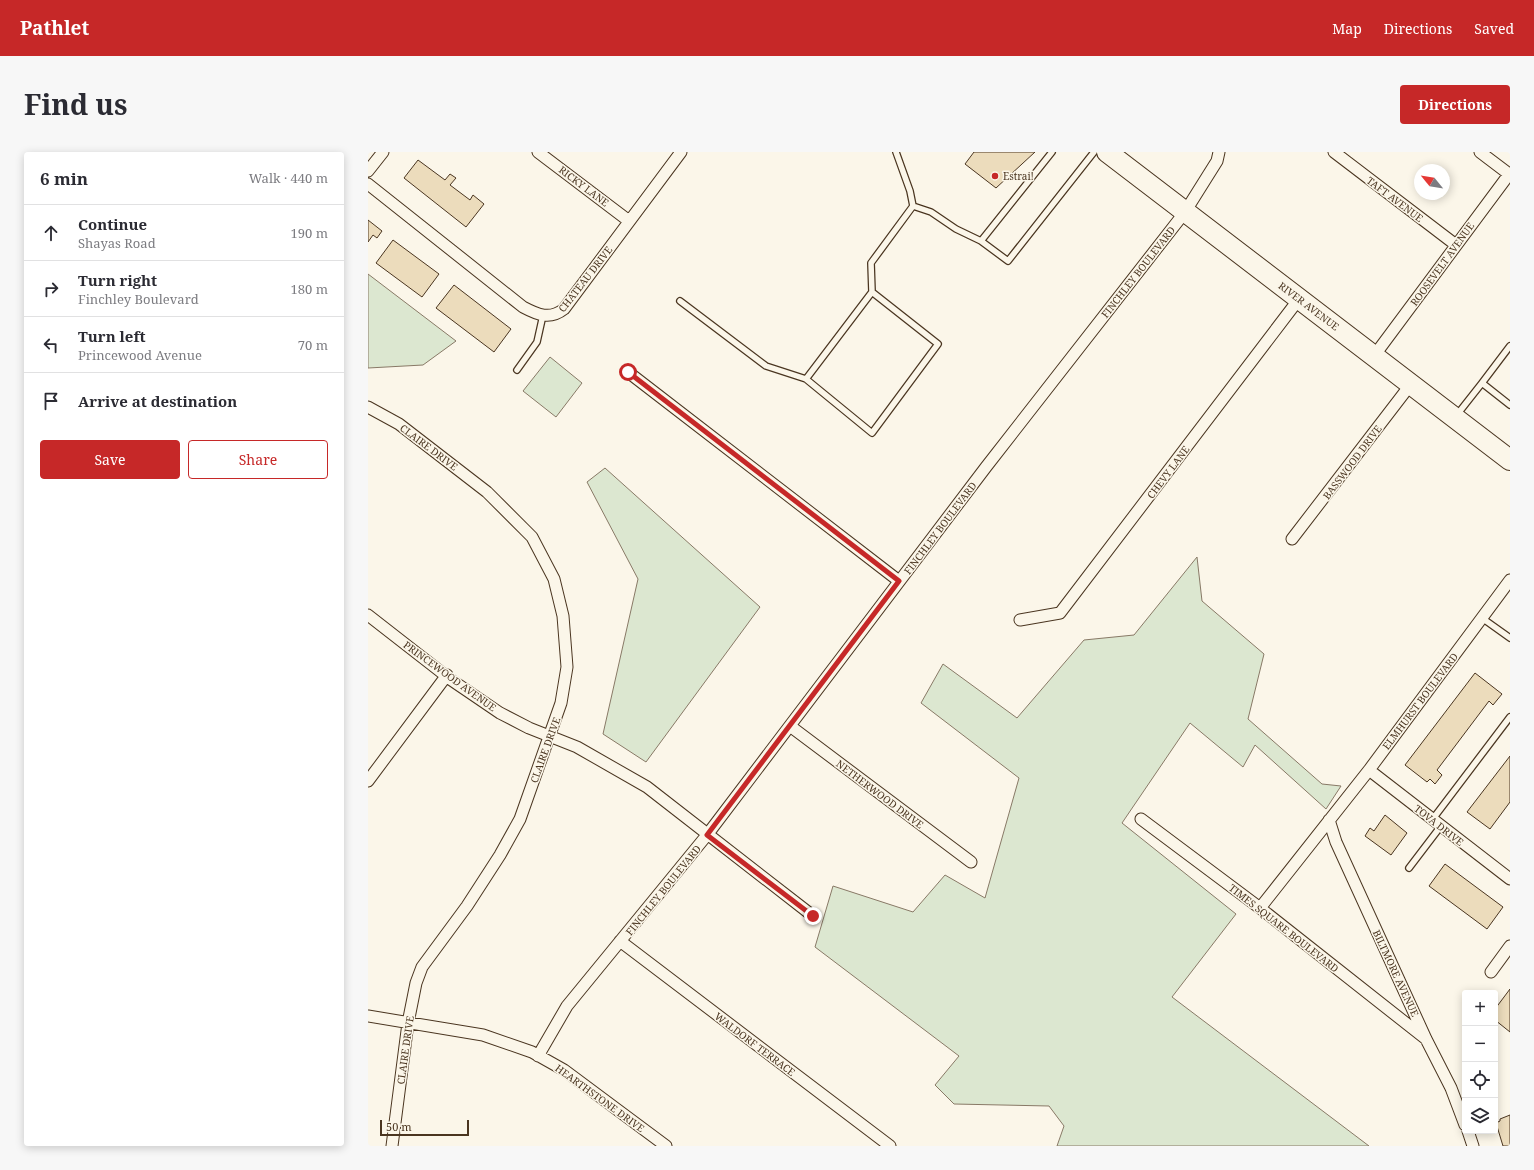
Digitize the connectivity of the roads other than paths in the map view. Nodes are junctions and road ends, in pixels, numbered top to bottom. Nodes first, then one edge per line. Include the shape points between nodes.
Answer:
1 (383, 152) edge
2 (538, 152) edge
3 (681, 152) edge
4 (896, 152) edge
5 (1052, 152) edge
6 (1094, 152) edge
7 (1107, 152) edge
8 (1219, 152) edge
9 (1334, 152) edge
10 (1480, 152) edge
11 (368, 171) edge
12 (1510, 173) edge
13 (368, 184) edge
14 (914, 206) junction
15 (1185, 212) junction
16 (629, 221) junction
17 (981, 241) junction
18 (1456, 245) junction
19 (872, 292) junction
20 (1299, 299) junction
21 (680, 301) dead end
22 (543, 314) junction
23 (1510, 346) edge
24 (1504, 354) junction
25 (1374, 356) junction
26 (1510, 358) edge
27 (517, 370) dead end
28 (628, 372) dead end
29 (806, 379) junction
30 (1482, 383) junction
31 (1411, 384) junction
32 (1510, 405) edge
33 (368, 408) edge
34 (1455, 418) junction
35 (1510, 460) edge
36 (1292, 539) dead end
37 (1510, 580) edge
38 (899, 581) junction
39 (368, 615) edge
40 (1482, 618) junction
41 (1020, 620) dead end
42 (1510, 638) edge
43 (447, 675) junction
44 (1510, 717) edge
45 (790, 726) junction
46 (550, 736) junction
47 (1369, 770) junction
48 (368, 781) edge
49 (1141, 819) dead end
50 (1329, 820) junction
51 (1437, 823) junction
52 (707, 835) junction
53 (971, 862) dead end
54 (1408, 868) dead end
55 (1510, 879) edge
56 (1260, 908) junction
57 (813, 916) dead end
58 (620, 941) junction
59 (1510, 946) edge
60 (1491, 972) dead end
61 (368, 1016) edge
62 (408, 1023) junction
63 (1426, 1039) junction
64 (538, 1056) junction
65 (1462, 1117) edge
66 (1469, 1134) edge
67 (392, 1146) edge
68 (666, 1146) edge
69 (890, 1146) edge
70 (1473, 1146) edge

1 - 11 street
2 - 16 street, RICKY LANE
3 - 16 street, CHATEAU DRIVE
4 - 14 lane
5 - 17 lane
6 - 17 lane via 1008,261
7 - 15 highway, RIVER AVENUE
8 - 15 street, FINCHLEY BOULEVARD via 1217,161
9 - 18 street, TAFT AVENUE
10 - 12 street
12 - 18 street, ROOSEVELT AVENUE
13 - 22 street, CHATEAU DRIVE via 523,307
14 - 17 lane via 931,212 956,229
14 - 19 lane via 871,263
15 - 20 highway, RIVER AVENUE
15 - 38 street, FINCHLEY BOULEVARD
16 - 22 street, CHATEAU DRIVE via 564,309 550,316
18 - 25 street, ROOSEVELT AVENUE
19 - 29 lane
19 - 29 lane via 938,344 872,434
20 - 25 highway, RIVER AVENUE
20 - 41 street, CHEVY LANE via 1060,613
21 - 29 lane via 766,366
22 - 27 lane via 537,342
23 - 24 lane
24 - 26 lane
24 - 30 lane
25 - 31 highway, RIVER AVENUE
28 - 38 street
30 - 32 lane
30 - 34 lane
31 - 34 highway, RIVER AVENUE
31 - 36 street, BASSWOOD DRIVE
33 - 46 street, CLAIRE DRIVE via 399,424 487,492 532,537 554,579 563,616 567,667 561,703
34 - 35 highway, RIVER AVENUE
37 - 40 street, ELMHURST BOULEVARD
38 - 45 street, FINCHLEY BOULEVARD
39 - 43 street, PRINCEWOOD AVENUE
40 - 42 lane
40 - 47 street, ELMHURST BOULEVARD
43 - 46 street, PRINCEWOOD AVENUE via 500,713
43 - 48 street
44 - 51 lane
45 - 52 street, FINCHLEY BOULEVARD
45 - 53 street, NETHERWOOD DRIVE
46 - 52 street, PRINCEWOOD AVENUE via 577,747 647,787
46 - 62 street, CLAIRE DRIVE via 520,819 467,906 422,967
47 - 50 street, ELMHURST BOULEVARD
47 - 51 street, TOVA DRIVE
49 - 56 street, TIMES SQUARE BOULEVARD
50 - 56 street, ELMHURST BOULEVARD
50 - 63 street, BILTMORE AVENUE via 1336,842
51 - 54 lane
51 - 55 street, TOVA DRIVE
52 - 57 street, PRINCEWOOD AVENUE
52 - 58 street, FINCHLEY BOULEVARD
56 - 63 street, TIMES SQUARE BOULEVARD
58 - 64 street, FINCHLEY BOULEVARD via 568,1006
58 - 69 street, WALDORF TERRACE
59 - 60 street
61 - 62 street, HEARTHSTONE DRIVE
62 - 64 street, HEARTHSTONE DRIVE via 484,1035
62 - 67 street, CLAIRE DRIVE
63 - 65 street, BILTMORE AVENUE via 1451,1088
64 - 68 street, HEARTHSTONE DRIVE via 564,1070
66 - 70 street

